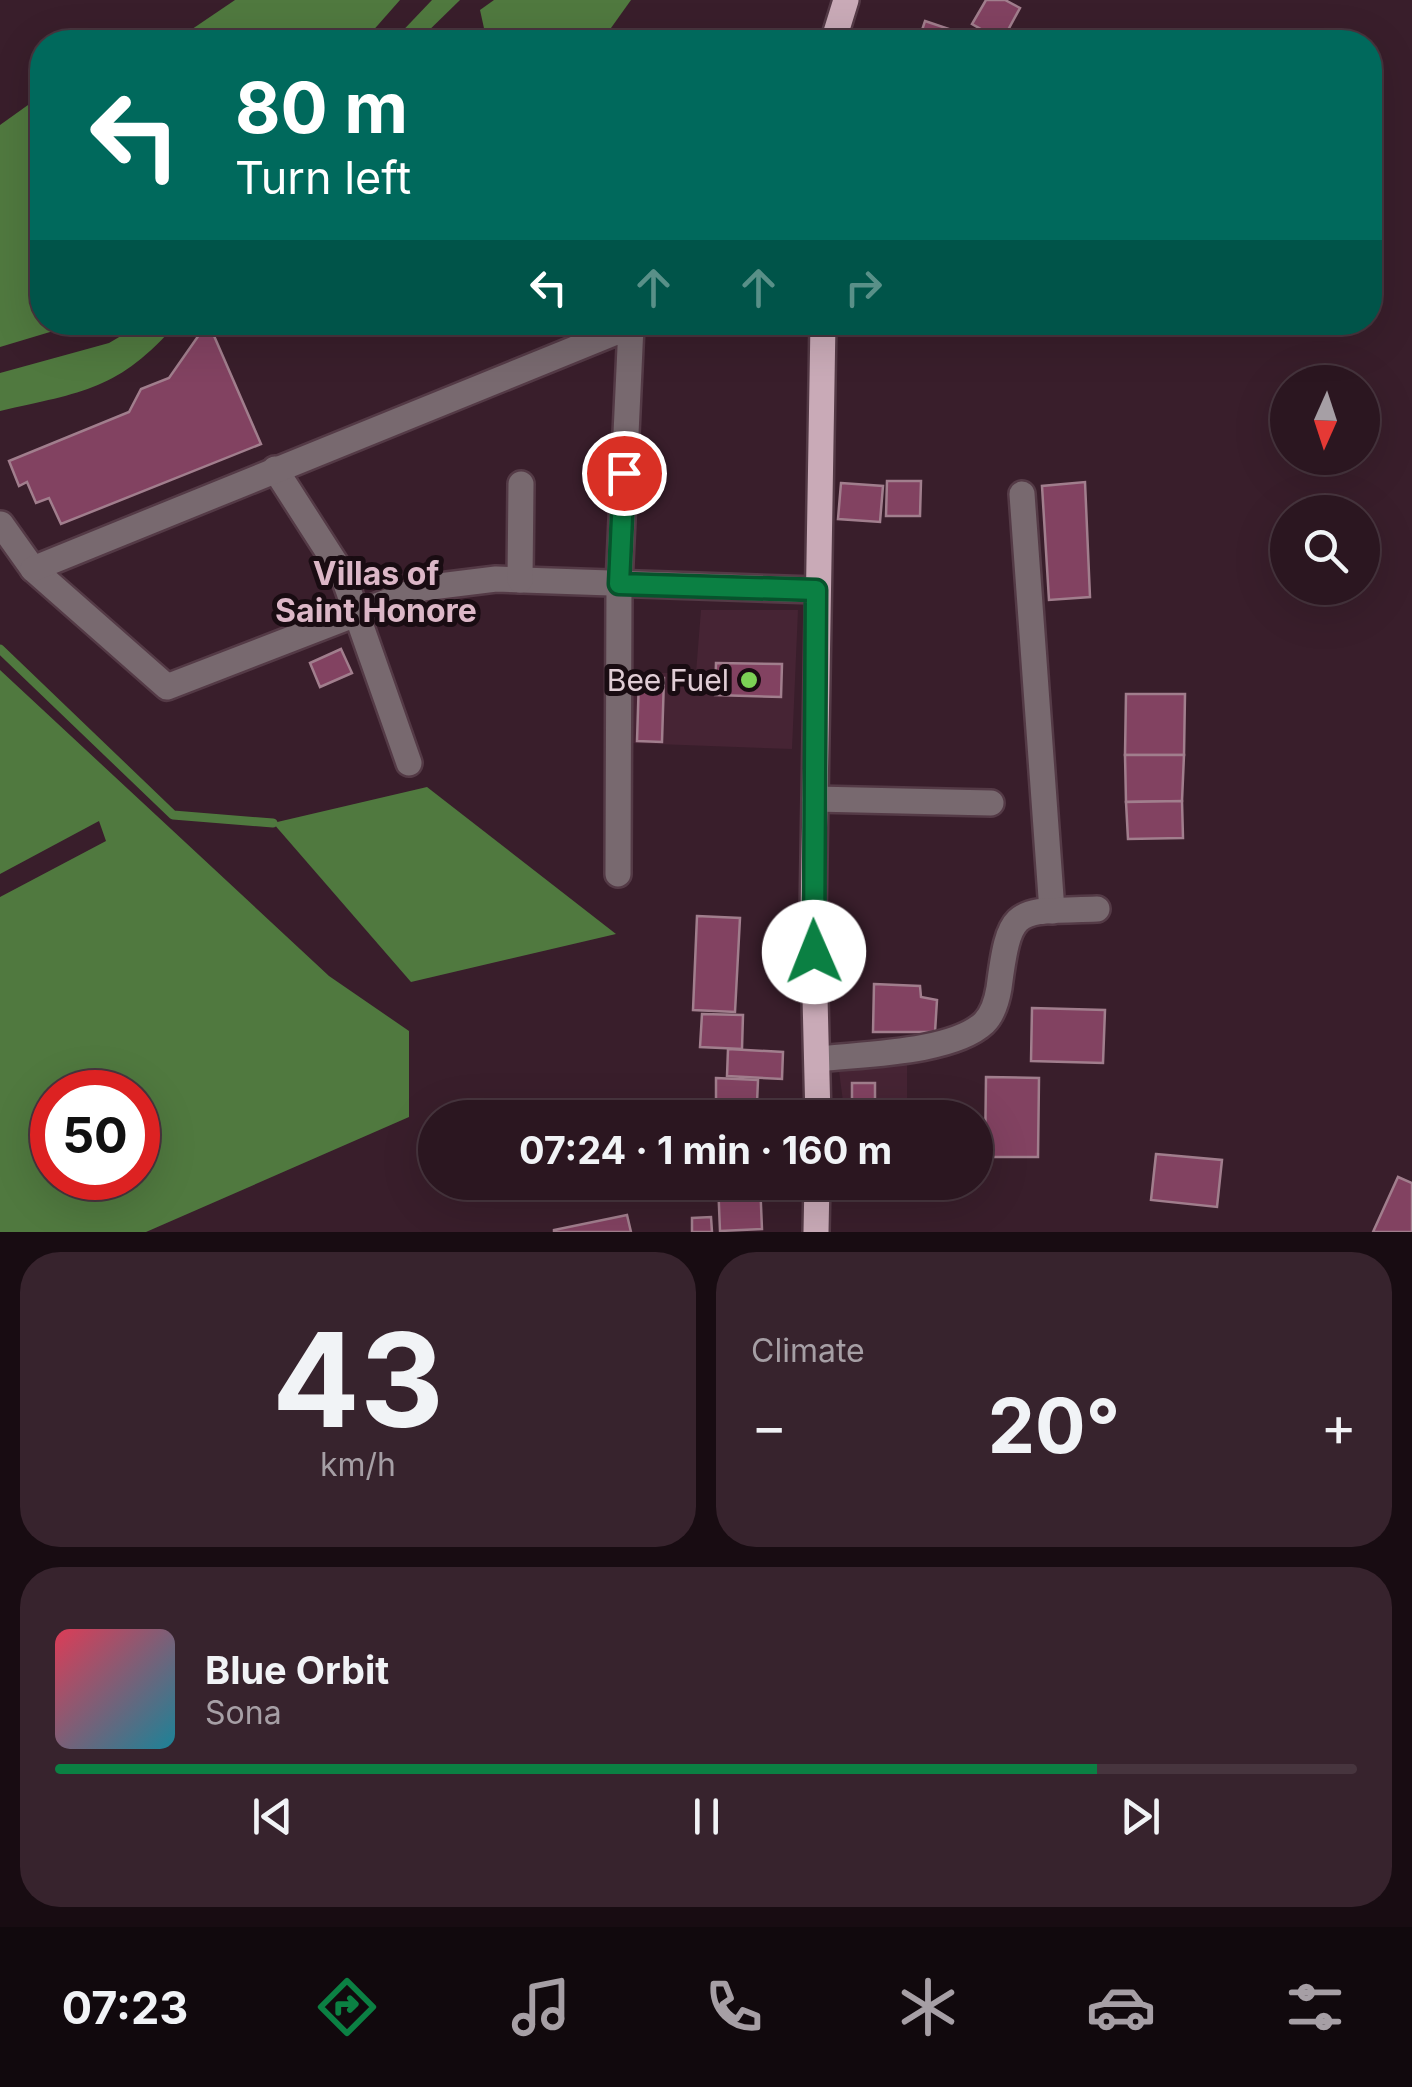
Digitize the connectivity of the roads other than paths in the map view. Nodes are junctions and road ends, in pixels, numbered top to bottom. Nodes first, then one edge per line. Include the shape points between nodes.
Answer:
1 (846, 0) edge
2 (837, 30) edge
3 (609, 335) edge
4 (631, 335) edge
5 (822, 335) edge
6 (275, 469) junction
7 (521, 484) dead end
8 (1022, 494) dead end
9 (2, 524) edge
10 (33, 569) junction
11 (520, 580) junction
12 (619, 584) junction
13 (816, 590) junction
14 (353, 612) junction
15 (409, 764) dead end
16 (816, 799) junction
17 (991, 802) dead end
18 (618, 874) dead end
19 (1097, 909) dead end
20 (1052, 911) junction
21 (818, 1058) junction
22 (818, 1100) edge
23 (817, 1200) edge
24 (816, 1232) edge

1 - 2 main road
3 - 6 street
4 - 12 street
5 - 13 main road
6 - 10 street
6 - 14 street via 343,575
7 - 11 street
8 - 20 street
9 - 10 street
10 - 14 street via 167,687
11 - 12 street
11 - 14 street via 423,588
12 - 13 street
12 - 18 street
13 - 16 main road
14 - 15 street
16 - 17 street
16 - 21 main road
19 - 20 street
20 - 21 street via 1012,922 997,1002 985,1022 960,1039
21 - 22 main road
23 - 24 main road

